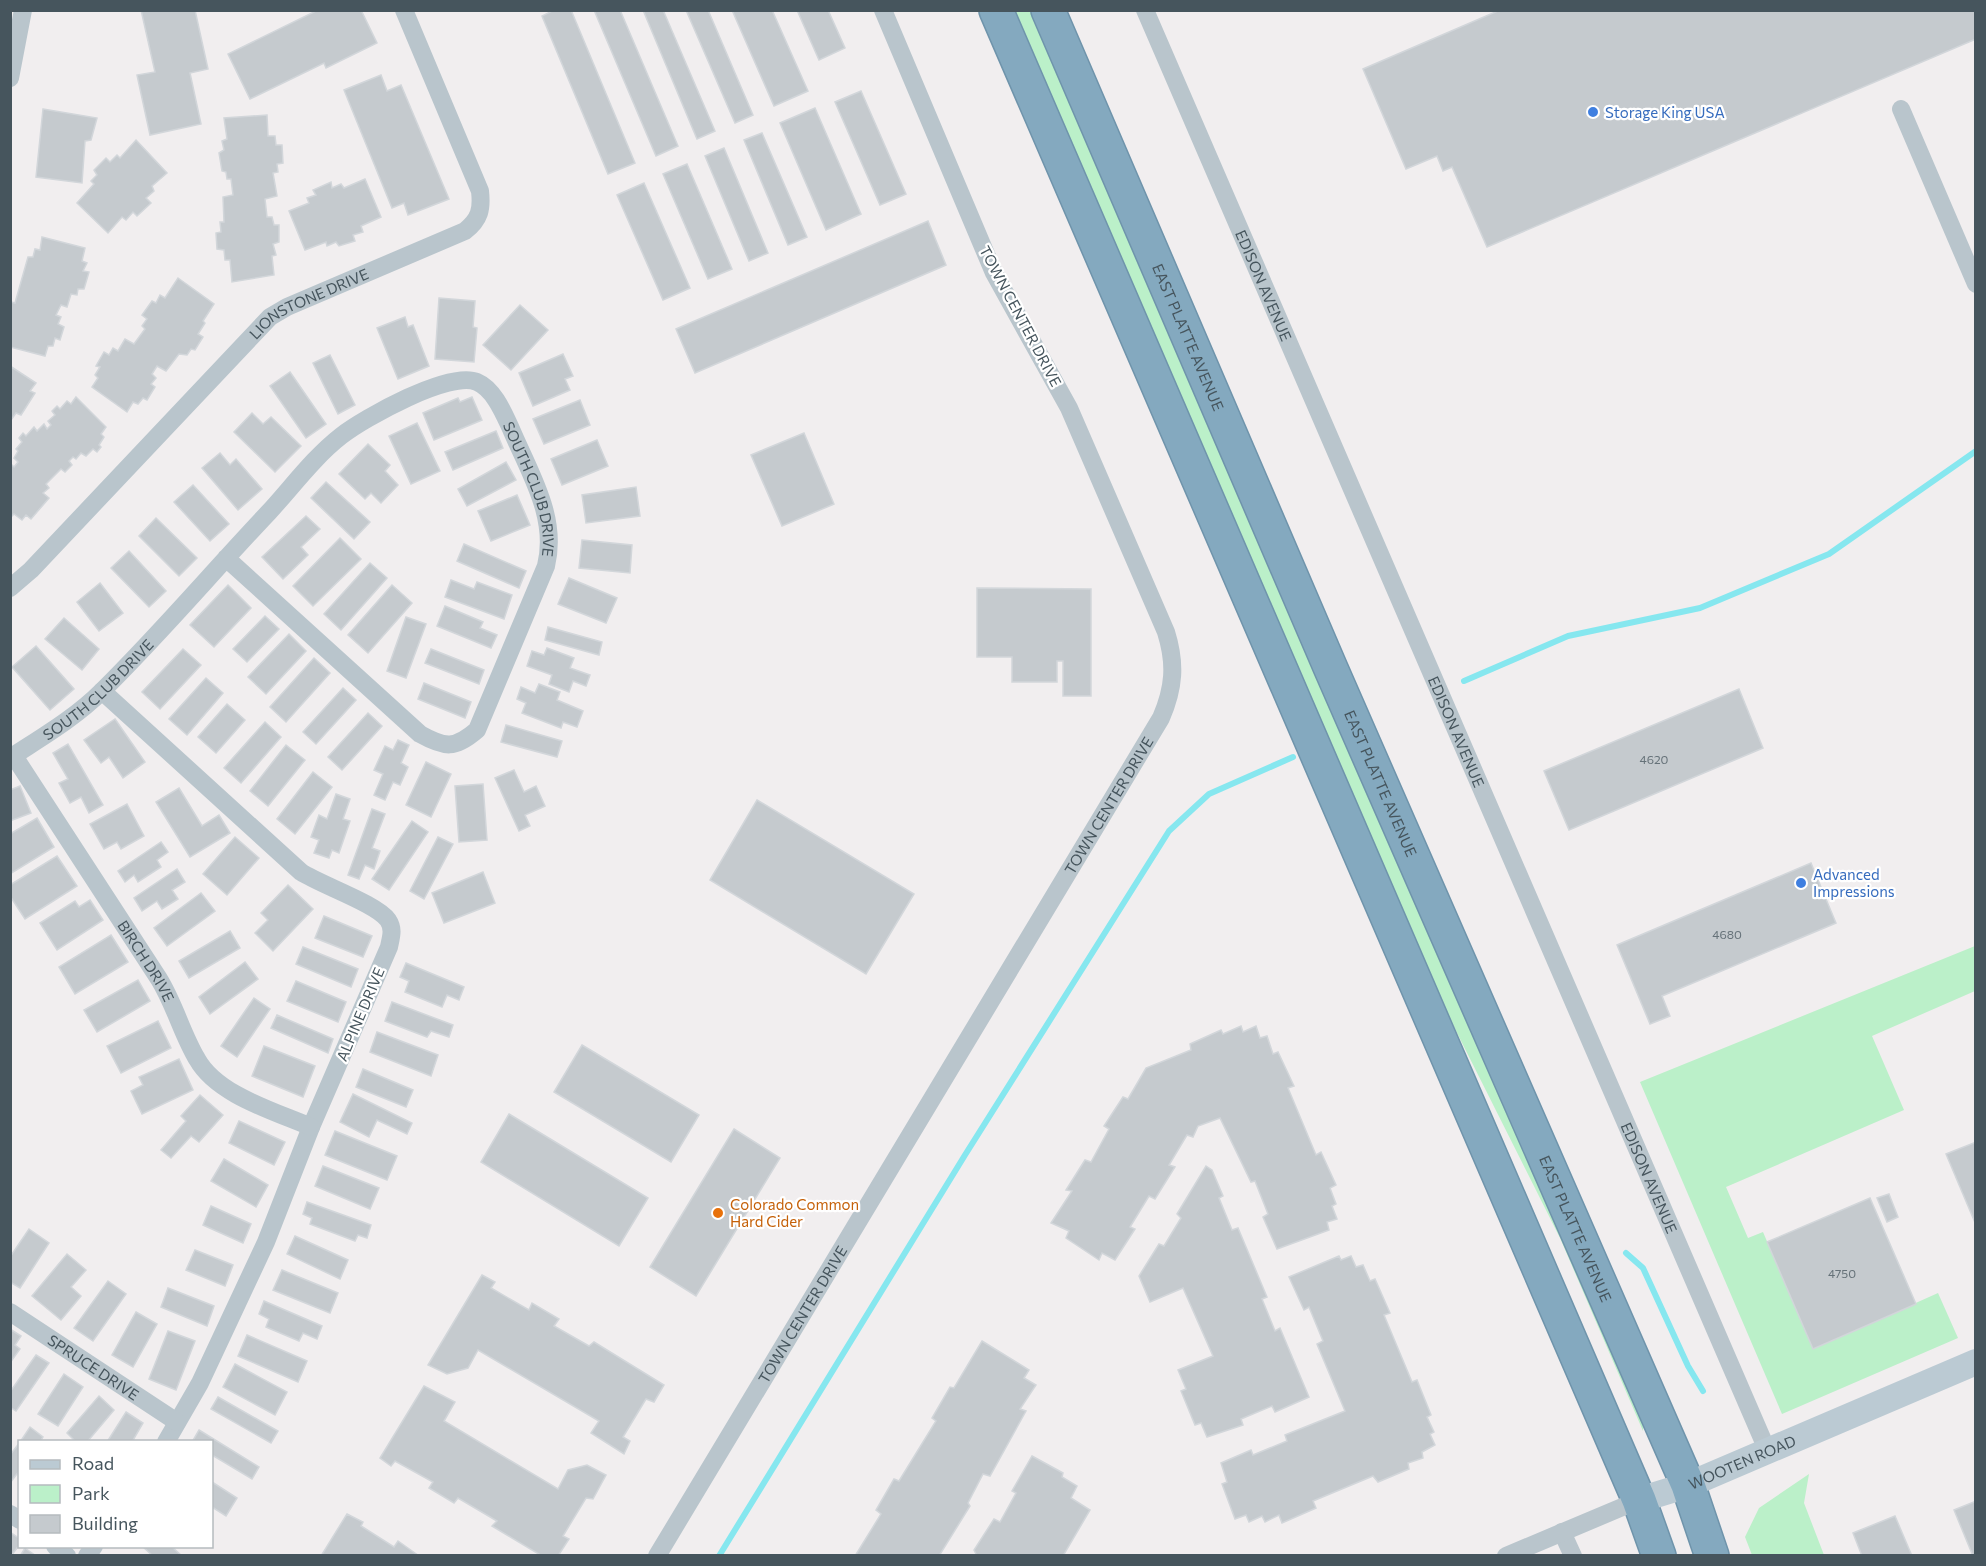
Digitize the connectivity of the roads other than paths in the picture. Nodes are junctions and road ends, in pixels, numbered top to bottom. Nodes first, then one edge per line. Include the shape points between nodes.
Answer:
1 (23, 10) edge
2 (404, 10) edge
3 (884, 10) edge
4 (996, 10) edge
5 (1145, 10) edge
6 (1059, 20) edge
7 (10, 78) edge
8 (1901, 109) dead end
9 (1976, 284) edge
10 (226, 558) junction
11 (10, 588) edge
12 (102, 691) junction
13 (12, 757) edge
14 (311, 1127) junction
15 (10, 1312) edge
16 (1976, 1362) edge
17 (177, 1422) junction
18 (167, 1440) edge
19 (1768, 1452) junction
20 (1688, 1485) junction
21 (1639, 1500) junction
22 (1562, 1532) junction
23 (657, 1556) edge
24 (1506, 1556) edge
25 (1573, 1556) edge
26 (1659, 1556) edge
27 (1712, 1556) edge

1 - 7 street
2 - 11 street, LIONSTONE DRIVE via 480,191 482,208 477,222 465,231 270,317
3 - 23 street, TOWN CENTER DRIVE via 994,273 1069,408 1166,632 1172,652 1171,694 1161,718
4 - 21 highway
5 - 19 street, EDISON AVENUE
6 - 20 highway, EAST PLATTE AVENUE via 1379,781
8 - 9 street
10 - 10 street, SOUTH CLUB DRIVE via 420,734 452,746 477,730 546,566 550,530 546,511 502,410 478,382 461,379 441,384 362,422 340,437
10 - 12 street, SOUTH CLUB DRIVE
12 - 13 street, SOUTH CLUB DRIVE via 66,722
12 - 14 street, ALPINE DRIVE via 301,872 377,909 388,920 393,931 389,947
13 - 14 street, BIRCH DRIVE via 159,979 188,1042 210,1078
14 - 17 street, ALPINE DRIVE via 239,1303
15 - 17 street, SPRUCE DRIVE
16 - 19 street, WOOTEN ROAD
17 - 18 street, ALPINE DRIVE
19 - 20 street, WOOTEN ROAD
20 - 21 street, WOOTEN ROAD
20 - 27 highway, EAST PLATTE AVENUE
21 - 22 street, WOOTEN ROAD
21 - 26 highway
22 - 24 street, WOOTEN ROAD
22 - 25 street

